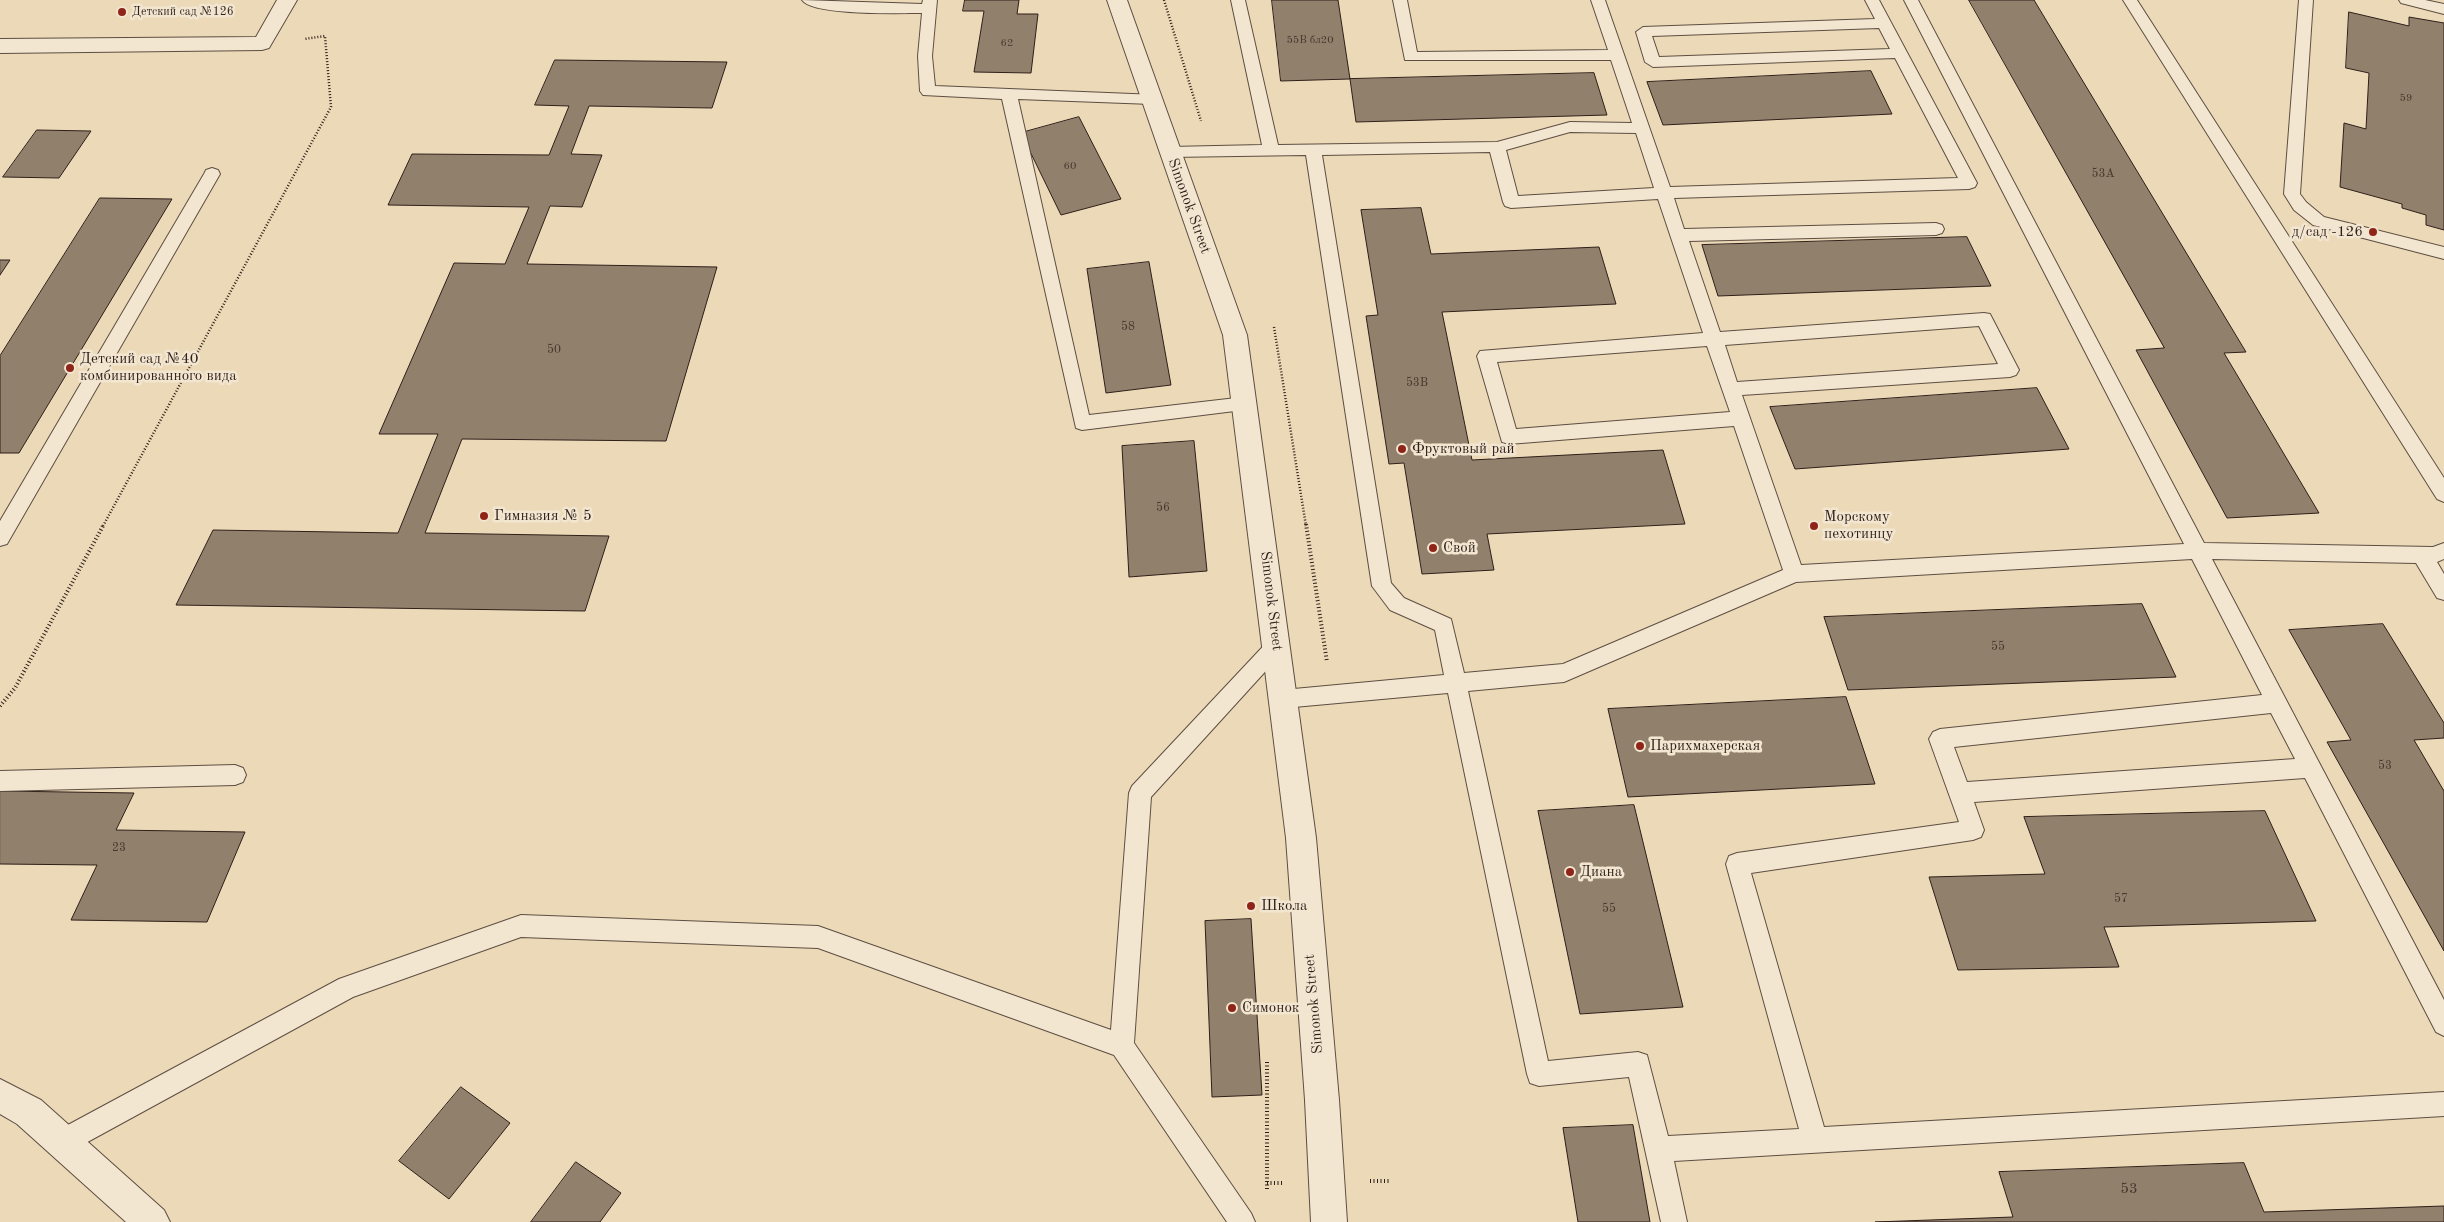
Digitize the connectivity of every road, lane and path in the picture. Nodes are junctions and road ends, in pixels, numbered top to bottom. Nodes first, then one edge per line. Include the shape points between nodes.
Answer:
1 (287, 0) edge
2 (809, 0) edge
3 (1116, 0) edge
4 (1238, 0) edge
5 (1400, 0) edge
6 (1598, 0) edge
7 (1872, 0) edge
8 (1911, 0) edge
9 (2130, 0) edge
10 (2306, 0) edge
11 (2406, 0) edge
12 (930, 5) edge
13 (2444, 9) edge
14 (1884, 23) junction
15 (325, 36) dead end
16 (0, 46) edge
17 (1900, 53) junction
18 (1617, 55) junction
19 (1008, 94) junction
20 (1152, 99) junction
21 (1642, 128) junction
22 (1497, 147) junction
23 (1313, 149) junction
24 (1271, 150) junction
25 (1170, 152) junction
26 (212, 174) dead end
27 (1664, 193) junction
28 (1936, 229) dead end
29 (1678, 235) junction
30 (2444, 253) edge
31 (1714, 339) junction
32 (1730, 389) junction
33 (1245, 404) junction
34 (1740, 418) junction
35 (2444, 494) edge
36 (0, 538) edge
37 (2198, 551) junction
38 (2444, 551) edge
39 (2422, 555) junction
40 (1794, 574) junction
41 (2444, 592) edge
42 (1277, 645) junction
43 (1458, 683) junction
44 (1283, 699) junction
45 (2277, 702) junction
46 (0, 706) edge
47 (2311, 768) junction
48 (234, 775) dead end
49 (0, 781) edge
50 (1960, 793) junction
51 (2444, 1024) edge
52 (1122, 1046) junction
53 (1267, 1062) dead end
54 (0, 1096) edge
55 (2444, 1104) edge
56 (1815, 1140) junction
57 (62, 1142) junction
58 (1659, 1149) junction
59 (1267, 1192) dead end
60 (152, 1222) edge
61 (1242, 1222) edge
62 (1329, 1222) edge
63 (1674, 1222) edge

1 - 16 street via 262,43
2 - 12 lane via 822,6
3 - 20 street, Simonok Street
4 - 24 lane
5 - 18 lane via 1410,56
6 - 18 lane
7 - 14 lane
8 - 37 lane
9 - 35 lane
10 - 30 lane via 2292,194 2300,206 2319,221
11 - 13 lane
12 - 19 lane via 925,56 928,91
14 - 17 lane
14 - 17 lane via 1643,32 1653,62
15 - 46 path via 331,107 15,688
17 - 27 lane via 1969,183
18 - 21 lane
19 - 20 lane
19 - 33 lane via 1082,423
20 - 25 street, Simonok Street
21 - 22 lane via 1570,127
21 - 27 lane
22 - 23 lane
22 - 27 lane via 1511,202
23 - 24 lane
23 - 43 lane via 1382,586 1398,604 1444,625
24 - 25 lane
25 - 33 street, Simonok Street via 1235,335
26 - 36 lane
27 - 29 lane
28 - 29 lane
29 - 31 lane
31 - 32 lane
31 - 32 lane via 1984,319 2010,370
31 - 34 lane via 1486,356 1508,437
32 - 34 lane
33 - 42 street, Simonok Street
34 - 40 lane
37 - 39 lane
37 - 40 lane
37 - 45 lane
38 - 39 lane
39 - 41 lane
40 - 43 lane via 1564,673
42 - 44 street, Simonok Street
42 - 52 lane via 1140,793
43 - 44 lane
43 - 58 lane via 1539,1074 1638,1064
44 - 62 street, Simonok Street via 1301,838
45 - 47 lane
45 - 50 lane via 1940,739
47 - 50 lane
47 - 51 lane
48 - 49 lane
50 - 56 lane via 1973,830 1737,864
52 - 57 lane via 818,937 521,926 347,987
52 - 61 lane
53 - 59 path
54 - 57 street via 29,1112
55 - 56 lane
56 - 58 lane
57 - 60 street
58 - 63 lane

